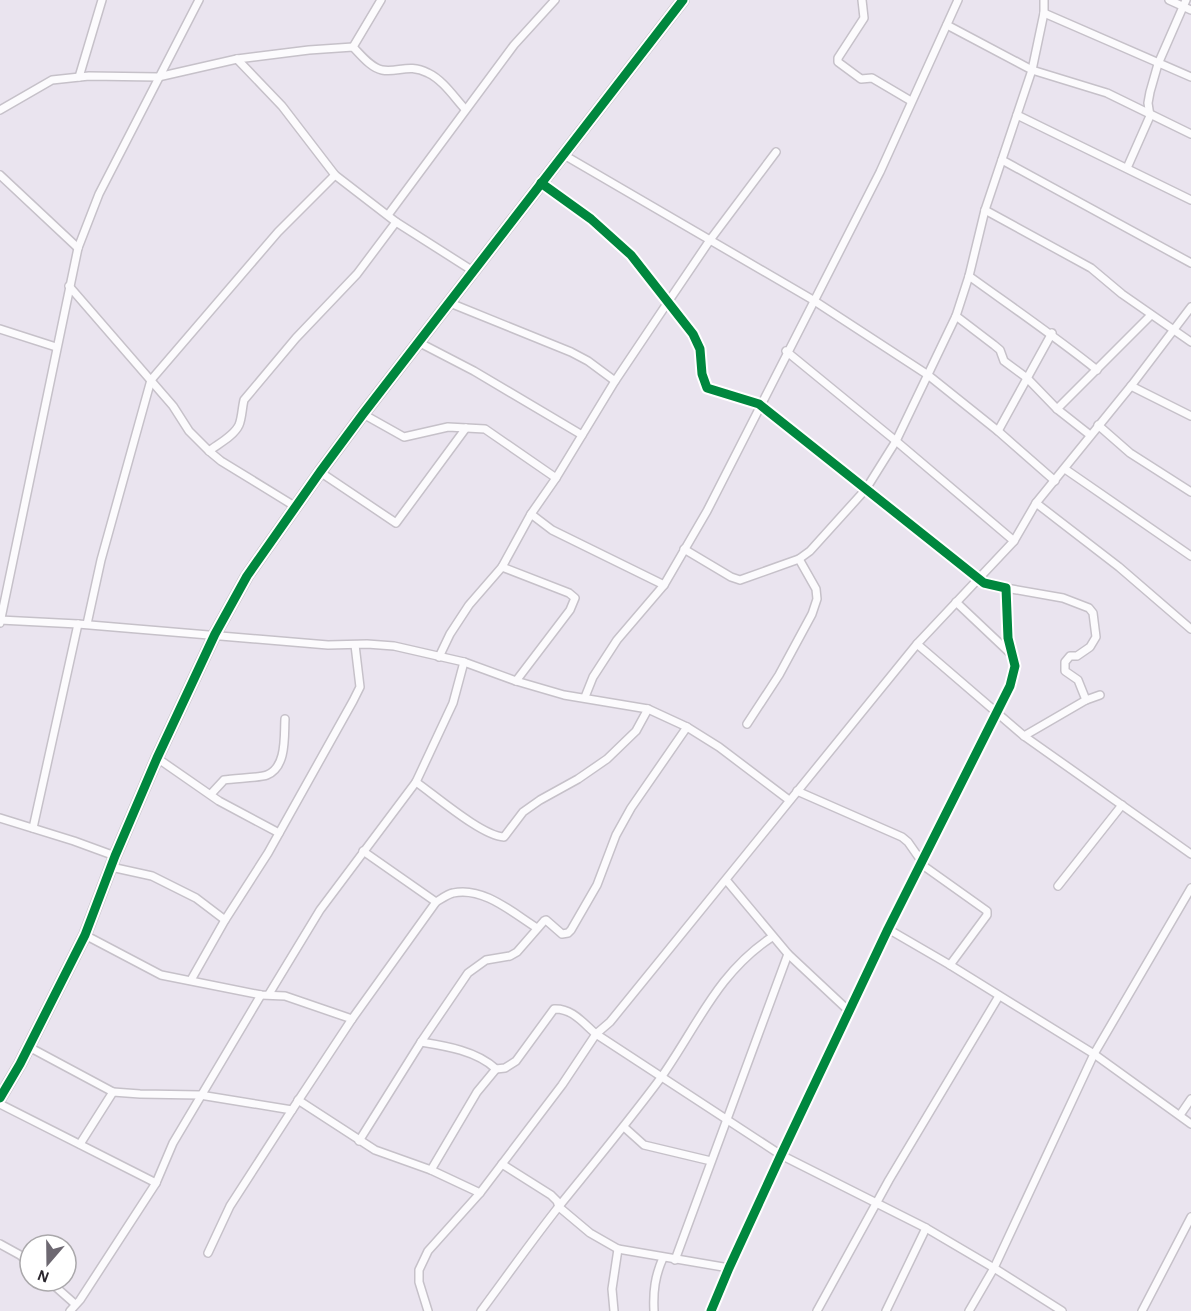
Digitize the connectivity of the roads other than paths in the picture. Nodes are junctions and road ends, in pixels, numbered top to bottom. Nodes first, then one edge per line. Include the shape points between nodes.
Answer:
1 (102, 0) edge
2 (199, 0) edge
3 (381, 0) edge
4 (555, 0) edge
5 (683, 0) edge
6 (862, 0) edge
7 (958, 0) edge
8 (1044, 0) edge
9 (1169, 0) edge
10 (1185, 3) edge
11 (1191, 10) edge
12 (1044, 13) junction
13 (947, 25) junction
14 (353, 47) junction
15 (237, 59) junction
16 (1158, 64) junction
17 (1032, 70) junction
18 (79, 77) junction
19 (158, 77) junction
20 (1191, 77) edge
21 (911, 101) junction
22 (465, 109) junction
23 (0, 110) edge
24 (1017, 115) junction
25 (1150, 116) junction
26 (1191, 134) edge
27 (776, 152) dead end
28 (564, 155) junction
29 (1002, 160) junction
30 (1126, 168) junction
31 (0, 175) edge
32 (334, 176) junction
33 (541, 183) junction
34 (1191, 200) edge
35 (985, 210) junction
36 (388, 215) junction
37 (396, 222) junction
38 (710, 240) junction
39 (78, 248) junction
40 (1191, 263) edge
41 (473, 271) junction
42 (969, 276) junction
43 (69, 286) junction
44 (813, 300) junction
45 (668, 302) junction
46 (450, 303) junction
47 (1191, 307) edge
48 (1151, 315) junction
49 (956, 316) junction
50 (0, 329) edge
51 (1173, 330) junction
52 (1052, 333) junction
53 (1191, 342) edge
54 (420, 343) junction
55 (56, 347) junction
56 (786, 351) junction
57 (1097, 370) junction
58 (928, 375) junction
59 (1027, 378) junction
60 (151, 380) junction
61 (615, 381) junction
62 (1131, 386) junction
63 (759, 404) junction
64 (1057, 409) junction
65 (363, 414) junction
66 (1191, 416) edge
67 (1098, 425) junction
68 (466, 428) junction
69 (998, 431) junction
70 (582, 435) junction
71 (1090, 435) junction
72 (896, 441) junction
73 (209, 451) junction
74 (1065, 469) junction
75 (320, 472) junction
76 (556, 478) junction
77 (1055, 481) junction
78 (866, 489) junction
79 (1191, 492) edge
80 (1036, 503) junction
81 (296, 507) junction
82 (531, 514) junction
83 (1014, 541) junction
84 (684, 549) junction
85 (1191, 556) edge
86 (799, 559) junction
87 (502, 567) junction
88 (980, 579) junction
89 (664, 585) junction
90 (1006, 588) junction
91 (956, 602) junction
92 (0, 621) edge
93 (83, 624) junction
94 (1191, 629) edge
95 (215, 634) junction
96 (917, 644) junction
97 (355, 645) junction
98 (1011, 654) junction
99 (439, 657) junction
100 (464, 662) junction
101 (516, 681) junction
102 (1100, 695) dead end
103 (585, 697) junction
104 (1086, 700) junction
105 (648, 709) junction
106 (998, 713) junction
107 (285, 719) dead end
108 (747, 724) dead end
109 (687, 727) junction
110 (1024, 736) junction
111 (157, 758) junction
112 (416, 782) junction
113 (797, 791) junction
114 (211, 794) junction
115 (789, 800) junction
116 (1122, 805) junction
117 (0, 818) edge
118 (33, 828) junction
119 (279, 833) junction
120 (363, 851) junction
121 (1191, 854) edge
122 (113, 862) junction
123 (921, 863) junction
124 (727, 881) junction
125 (1058, 886) dead end
126 (1191, 888) edge
127 (436, 902) junction
128 (225, 920) junction
129 (537, 928) junction
130 (888, 929) junction
131 (85, 935) junction
132 (772, 937) junction
133 (788, 954) junction
134 (950, 965) junction
135 (191, 980) junction
136 (265, 994) junction
137 (999, 996) junction
138 (850, 1012) junction
139 (352, 1019) junction
140 (596, 1035) junction
141 (421, 1042) junction
142 (29, 1047) junction
143 (1094, 1054) junction
144 (496, 1068) junction
145 (661, 1077) junction
146 (113, 1092) junction
147 (200, 1095) junction
148 (0, 1098) edge
149 (1191, 1099) edge
150 (298, 1100) junction
151 (0, 1104) edge
152 (292, 1110) junction
153 (1180, 1115) junction
154 (728, 1120) junction
155 (1191, 1124) edge
156 (624, 1127) junction
157 (359, 1140) junction
158 (80, 1144) junction
159 (781, 1155) junction
160 (711, 1161) junction
161 (502, 1164) junction
162 (431, 1170) junction
163 (156, 1184) junction
164 (480, 1193) junction
165 (877, 1203) junction
166 (559, 1207) junction
167 (1191, 1217) edge
168 (926, 1228) junction
169 (0, 1244) edge
170 (618, 1249) junction
171 (208, 1253) dead end
172 (18, 1254) edge
173 (663, 1257) junction
174 (675, 1260) junction
175 (729, 1268) junction
176 (994, 1268) junction
177 (63, 1293) edge
178 (75, 1304) junction
179 (70, 1311) edge
180 (428, 1311) edge
181 (481, 1311) edge
182 (614, 1311) edge
183 (654, 1311) edge
184 (711, 1311) edge
185 (817, 1311) edge
186 (886, 1311) edge
187 (969, 1311) edge
188 (1062, 1311) edge
189 (1142, 1311) edge

1 - 18 street
2 - 19 street
3 - 14 street
4 - 22 street
5 - 28 street
6 - 21 street via 864,18 838,62 861,79 872,78
7 - 13 street
8 - 12 street
9 - 10 street
10 - 11 street
10 - 16 street
12 - 16 street
12 - 17 street
13 - 17 street
13 - 21 street
14 - 15 street
14 - 22 street via 379,69 407,67 427,72
15 - 19 street
15 - 32 street via 282,106
16 - 20 street
16 - 25 street via 1149,92
17 - 24 street
17 - 25 street via 1107,93
18 - 19 street
18 - 23 street via 52,80
19 - 39 street via 99,194
21 - 44 street via 880,172
22 - 36 street
24 - 29 street
24 - 30 street
25 - 26 street
25 - 30 street
27 - 38 street
28 - 33 street
28 - 38 street
29 - 35 street
29 - 40 street
30 - 34 street
31 - 39 street
32 - 36 street
32 - 60 street via 278,232
33 - 41 street
33 - 45 street via 591,219 631,255
35 - 42 street
35 - 48 street via 1091,268
36 - 37 street
37 - 41 street
37 - 73 street via 357,274 244,400 235,431
38 - 44 street
38 - 45 street
39 - 43 street
41 - 46 street
42 - 49 street
42 - 52 street
43 - 55 street
43 - 60 street
44 - 56 street
44 - 58 street
45 - 61 street
45 - 63 street via 697,342 707,388
46 - 54 street
46 - 61 street via 571,352
47 - 51 street
48 - 51 street
48 - 57 street
49 - 58 street
49 - 59 street via 1000,350 1004,361
50 - 55 street
51 - 53 street
51 - 62 street
52 - 57 street
52 - 59 street
54 - 65 street
54 - 70 street
55 - 92 street
56 - 63 street
56 - 72 street
57 - 64 street
58 - 69 street
58 - 72 street
59 - 64 street
59 - 69 street
60 - 73 street
60 - 93 street
61 - 70 street
62 - 66 street
62 - 67 street
63 - 78 street
63 - 84 street
64 - 71 street
65 - 68 street via 404,437 448,427
65 - 75 street
67 - 71 street
67 - 79 street via 1130,453
68 - 75 street via 396,524
68 - 76 street via 485,429
69 - 77 street
70 - 76 street
71 - 74 street
72 - 78 street
72 - 83 street
73 - 81 street
74 - 77 street
74 - 85 street
75 - 81 street
76 - 82 street
77 - 80 street
78 - 86 street
78 - 88 street
80 - 83 street
80 - 94 street
81 - 95 street via 247,576
82 - 87 street
82 - 89 street via 552,530
83 - 88 street
84 - 86 street via 740,580
84 - 89 street
86 - 108 street via 816,589 817,599 779,675
87 - 99 street via 469,605
87 - 101 street via 575,598
88 - 90 street
88 - 91 street
89 - 103 street via 617,640
90 - 98 street
90 - 104 street via 1063,598 1093,613 1096,637 1090,647 1065,662 1065,671 1078,680
91 - 96 street
91 - 98 street
92 - 93 street
93 - 95 street
93 - 118 street
95 - 97 street
95 - 111 street
96 - 106 street
96 - 113 street
97 - 99 street via 394,646
97 - 119 street via 360,687
98 - 106 street via 1015,671
99 - 100 street
100 - 101 street
100 - 112 street via 453,704
101 - 103 street
102 - 104 street
103 - 105 street
104 - 110 street
105 - 109 street
105 - 112 street via 636,731 607,759 523,812 504,837 496,837 471,822
106 - 110 street
106 - 123 street
107 - 114 street via 284,749 273,770 267,775 224,780
109 - 115 street
109 - 129 street via 631,808 597,885 571,930 562,934 546,920
110 - 116 street
111 - 114 street
111 - 122 street
112 - 120 street
113 - 115 street
113 - 123 street via 902,837
114 - 119 street
115 - 124 street
116 - 121 street
116 - 125 street
117 - 118 street
118 - 122 street
119 - 128 street
120 - 127 street
120 - 136 street
122 - 128 street via 196,898
122 - 131 street
123 - 130 street
123 - 134 street via 987,911
124 - 132 street
124 - 140 street
126 - 143 street
127 - 129 street via 452,893 484,896
127 - 139 street
128 - 135 street
129 - 141 street via 517,952 486,960 468,972
130 - 134 street
130 - 138 street
131 - 135 street via 161,975
131 - 142 street
132 - 133 street
132 - 145 street via 737,965 704,1008
133 - 138 street
133 - 154 street
134 - 137 street
135 - 136 street
136 - 139 street via 285,996
136 - 147 street
137 - 143 street
137 - 165 street
138 - 159 street
139 - 150 street
140 - 144 street via 577,1016 554,1010 516,1061
140 - 145 street
140 - 161 street
141 - 144 street via 474,1055
141 - 157 street
142 - 146 street
142 - 148 street
143 - 153 street
143 - 176 street
144 - 162 street via 477,1092
145 - 154 street
145 - 156 street
146 - 147 street
146 - 158 street
147 - 152 street
147 - 163 street
149 - 153 street
150 - 152 street
150 - 157 street
151 - 158 street
152 - 171 street via 230,1206
153 - 155 street
154 - 159 street
154 - 160 street
156 - 160 street via 644,1144
156 - 166 street
157 - 162 street via 375,1150
158 - 163 street
159 - 165 street
159 - 175 street
160 - 174 street
161 - 164 street
161 - 166 street via 551,1195
162 - 164 street
163 - 178 street
164 - 180 street via 428,1251 419,1270
165 - 168 street
165 - 185 street
166 - 170 street via 590,1233
166 - 181 street
167 - 189 street
168 - 176 street
168 - 186 street
169 - 172 street
170 - 173 street
170 - 182 street via 612,1289
173 - 174 street
173 - 183 street via 655,1278
174 - 175 street
175 - 184 street
176 - 187 street
176 - 188 street
177 - 178 street
178 - 179 street

